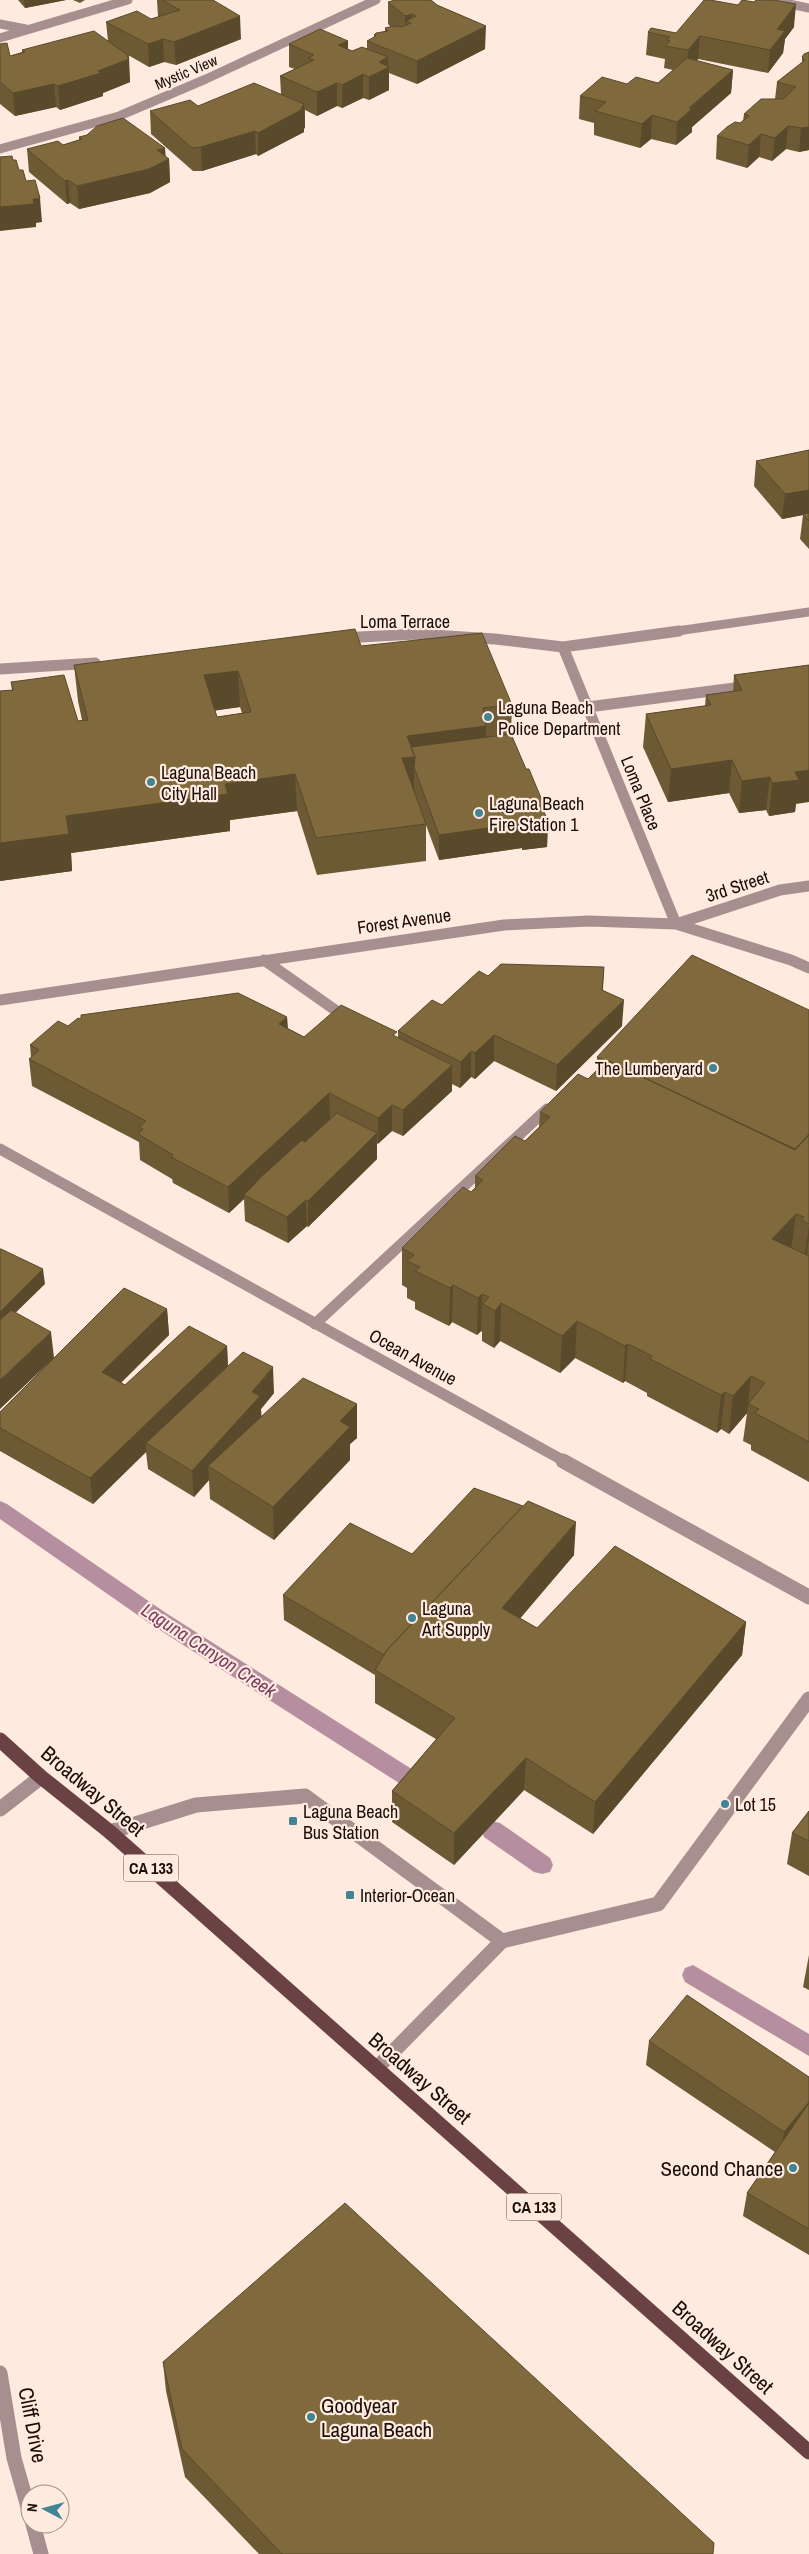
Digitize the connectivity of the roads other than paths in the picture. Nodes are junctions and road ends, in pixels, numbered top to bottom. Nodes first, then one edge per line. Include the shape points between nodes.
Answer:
1 (128, 0) edge
2 (376, 0) edge
3 (783, 2) edge
4 (809, 8) edge
5 (0, 24) edge
6 (28, 30) junction
7 (0, 38) edge
8 (0, 149) edge
9 (809, 612) edge
10 (330, 638) edge
11 (563, 647) junction
12 (102, 663) edge
13 (0, 670) edge
14 (762, 684) edge
15 (588, 707) junction
16 (809, 886) edge
17 (676, 924) junction
18 (264, 960) junction
19 (809, 968) edge
20 (0, 1000) edge
21 (352, 1021) edge
22 (547, 1109) edge
23 (0, 1149) edge
24 (315, 1324) junction
25 (809, 1598) edge
26 (809, 1699) edge
27 (0, 1740) edge
28 (41, 1777) junction
29 (0, 1809) edge
30 (110, 1832) junction
31 (502, 1941) junction
32 (377, 2068) junction
33 (0, 2373) edge
34 (809, 2452) edge
35 (21, 2484) edge
36 (36, 2534) edge
37 (41, 2554) edge

1 - 6 street
2 - 8 street, Mystic View via 120,116
3 - 4 street
5 - 6 street
6 - 7 street
9 - 11 street, Loma Terrace
10 - 11 street, Loma Terrace via 416,634
11 - 15 street, Loma Place
12 - 13 street
14 - 15 street
15 - 17 street, Loma Place
16 - 17 street, 3rd Street via 780,890
17 - 18 street, Forest Avenue via 589,921 504,925
17 - 19 street, Forest Avenue
18 - 20 street, Forest Avenue
18 - 21 street
22 - 24 street
23 - 24 street, Ocean Avenue
24 - 25 street, Ocean Avenue
26 - 31 street via 658,1904
27 - 28 main road, Broadway Street / CA 133
28 - 29 street
28 - 30 main road, Broadway Street / CA 133
30 - 31 street via 196,1805 305,1796
30 - 32 main road, Broadway Street / CA 133
31 - 32 street
32 - 34 main road, Broadway Street / CA 133
33 - 35 street, Cliff Drive
36 - 37 street

